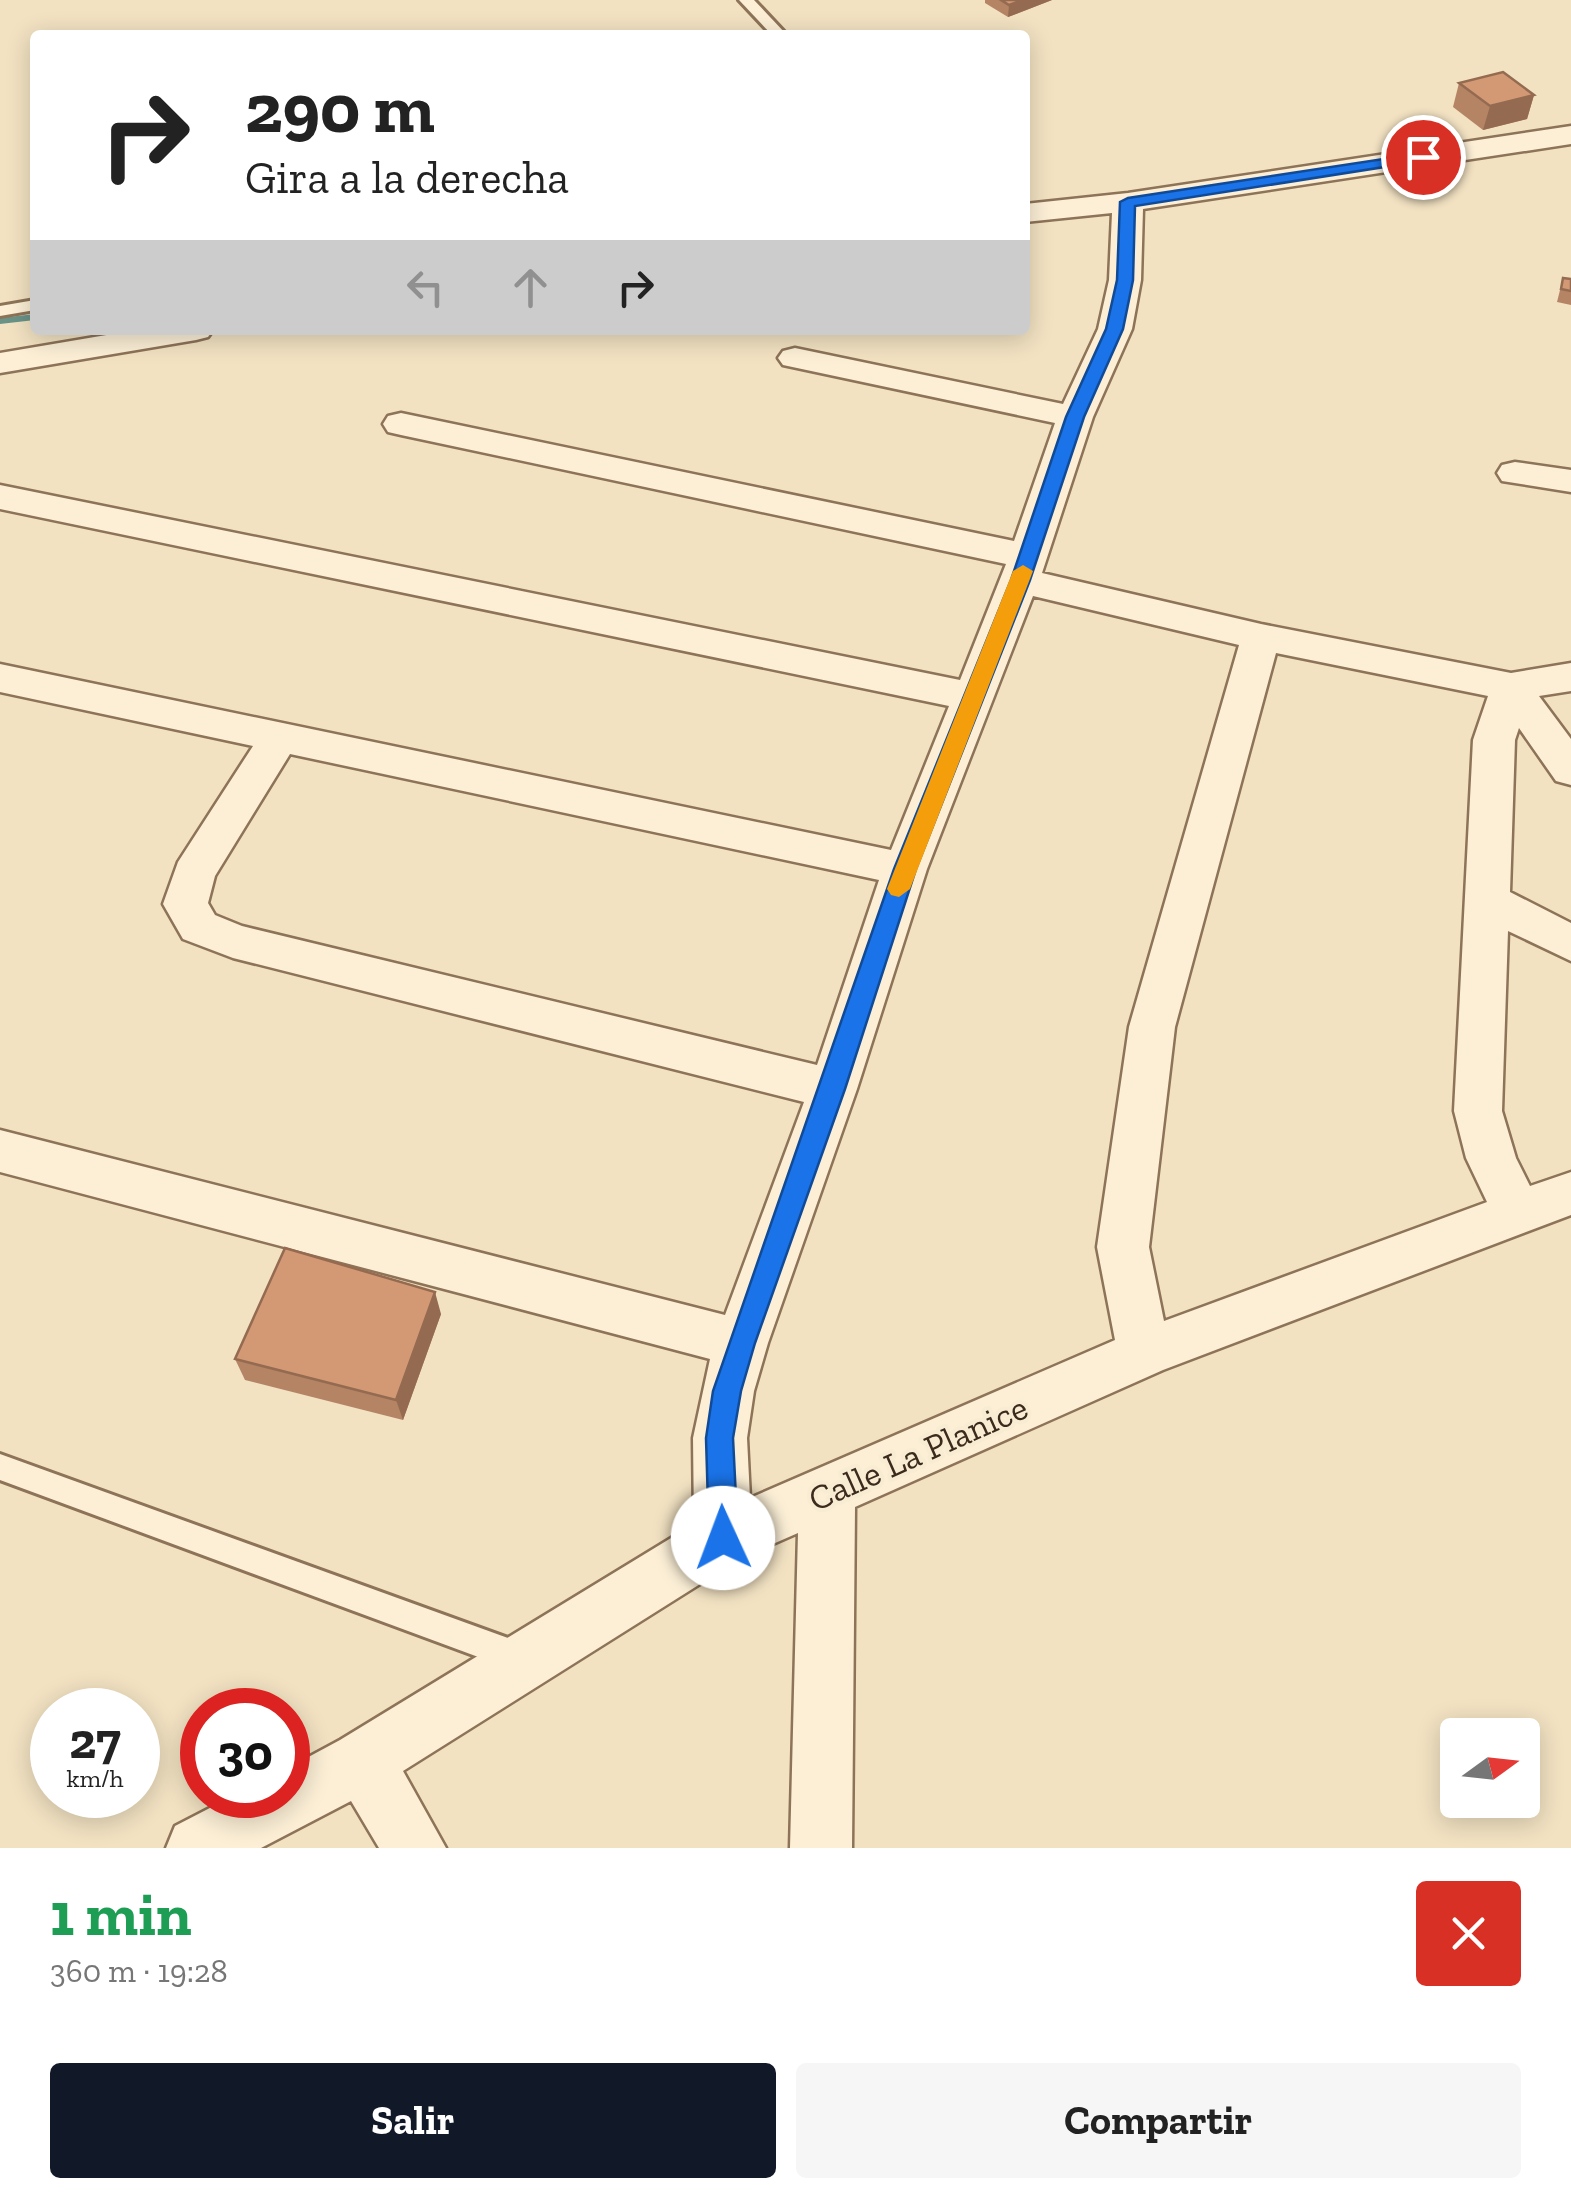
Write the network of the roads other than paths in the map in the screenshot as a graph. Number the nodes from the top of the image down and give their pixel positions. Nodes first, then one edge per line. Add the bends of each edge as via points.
1 (746, 0) edge
2 (775, 30) edge
3 (1571, 135) edge
4 (1128, 202) junction
5 (1030, 212) edge
6 (30, 306) edge
7 (0, 310) edge
8 (166, 335) edge
9 (795, 358) dead end
10 (0, 363) edge
11 (1075, 417) junction
12 (401, 424) dead end
13 (1515, 473) dead end
14 (1571, 481) edge
15 (0, 497) edge
16 (1024, 568) junction
17 (1261, 636) junction
18 (1571, 677) edge
19 (0, 678) edge
20 (1511, 686) junction
21 (974, 697) junction
22 (280, 736) junction
23 (1571, 770) edge
24 (905, 869) junction
25 (1486, 900) junction
26 (1571, 943) edge
27 (833, 1089) junction
28 (0, 1151) edge
29 (1571, 1193) edge
30 (1518, 1214) junction
31 (741, 1343) junction
32 (1144, 1353) junction
33 (0, 1467) edge
34 (827, 1496) junction
35 (723, 1538) junction
36 (527, 1660) junction
37 (362, 1762) junction
38 (197, 1848) edge
39 (416, 1848) edge
40 (822, 1848) edge

1 - 2 lane
3 - 4 street
4 - 5 street
4 - 11 street via 1115,329
6 - 7 lane
8 - 10 street
9 - 11 street
11 - 16 street
12 - 16 street
13 - 14 street
15 - 21 street
16 - 17 street
16 - 21 street
17 - 20 street
17 - 32 street via 1152,1027 1123,1247
18 - 20 street
19 - 22 street
20 - 23 street
20 - 25 street via 1494,740
21 - 24 street
22 - 24 street
22 - 27 street via 194,874 185,904 199,927 252,946
24 - 27 street
25 - 26 street
25 - 30 street via 1478,1112
27 - 31 street
28 - 31 street
29 - 30 street, Calle La Planice
30 - 32 street, Calle La Planice
31 - 35 street via 720,1438
32 - 34 street, Calle La Planice
33 - 36 lane
34 - 35 street, Calle La Planice
34 - 40 street
35 - 36 street, Calle La Planice
36 - 37 street, Calle La Planice
37 - 38 street, Calle La Planice
37 - 39 street

